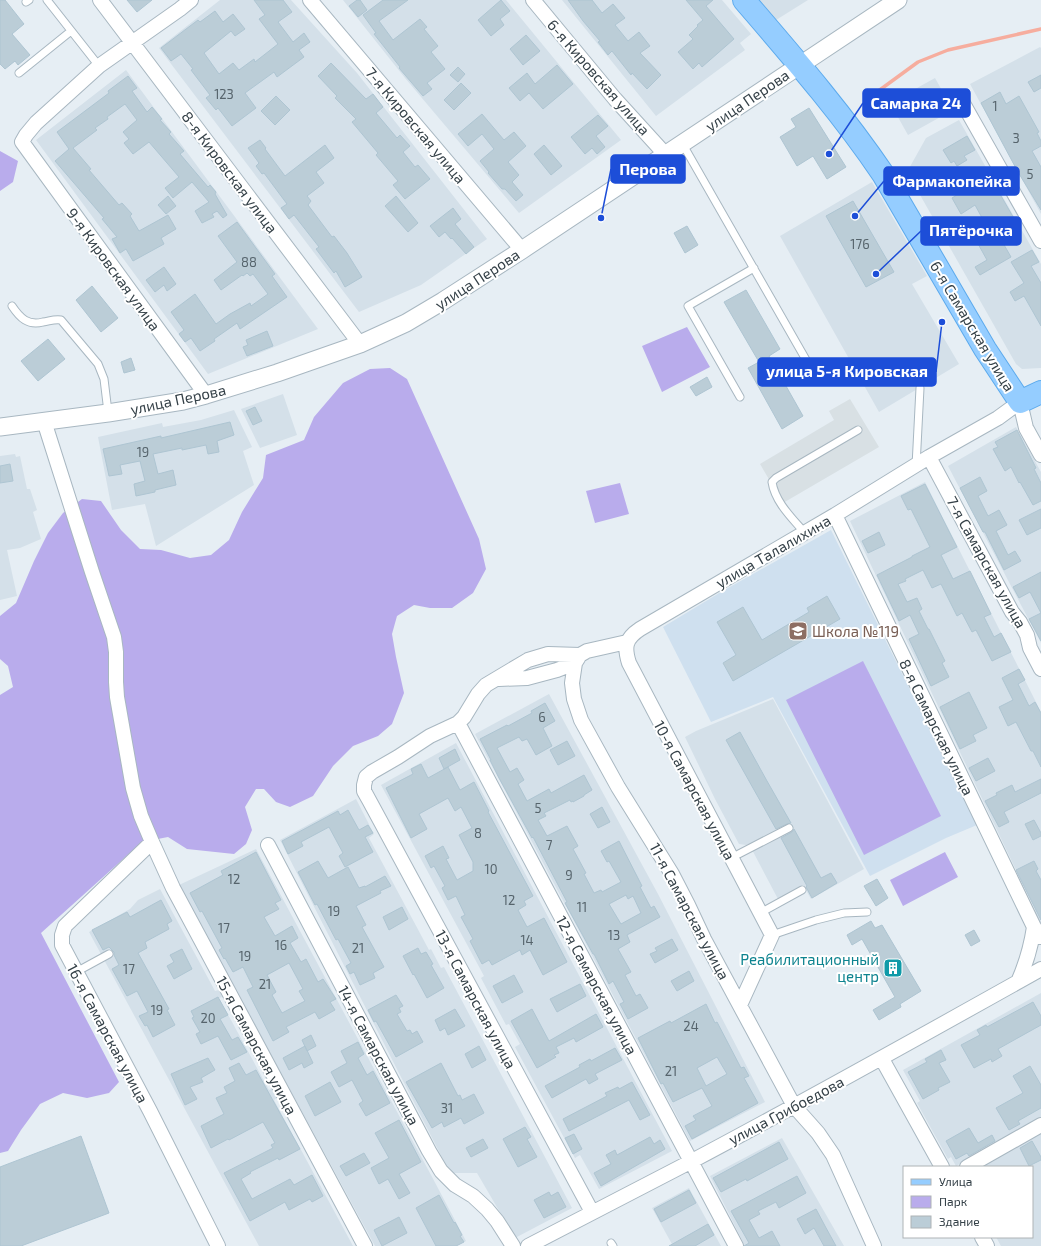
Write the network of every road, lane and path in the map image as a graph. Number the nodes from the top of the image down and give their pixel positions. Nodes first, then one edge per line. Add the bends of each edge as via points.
1 (46, 0) edge
2 (100, 0) edge
3 (191, 0) edge
4 (310, 0) edge
5 (533, 0) edge
6 (744, 0) edge
7 (898, 0) edge
8 (71, 31) junction
9 (132, 42) junction
10 (799, 65) junction
11 (99, 66) junction
12 (19, 73) dead end
13 (960, 98) dead end
14 (682, 143) junction
15 (665, 154) junction
16 (1041, 241) edge
17 (522, 250) junction
18 (754, 268) junction
19 (12, 306) dead end
20 (360, 344) junction
21 (809, 366) dead end
22 (920, 388) dead end
23 (1041, 392) edge
24 (206, 395) junction
25 (740, 397) dead end
26 (1020, 402) junction
27 (108, 413) junction
28 (44, 421) junction
29 (0, 427) edge
30 (858, 430) dead end
31 (1041, 454) edge
32 (929, 457) junction
33 (916, 466) junction
34 (834, 515) junction
35 (804, 532) junction
36 (627, 642) junction
37 (577, 659) junction
38 (1041, 669) edge
39 (458, 723) junction
40 (789, 828) dead end
41 (152, 842) junction
42 (268, 846) dead end
43 (731, 858) junction
44 (802, 890) dead end
45 (867, 912) dead end
46 (760, 913) junction
47 (1038, 932) edge
48 (772, 935) junction
49 (109, 954) dead end
50 (1041, 969) edge
51 (76, 972) junction
52 (1018, 982) junction
53 (740, 1005) junction
54 (882, 1059) junction
55 (794, 1106) junction
56 (1041, 1125) edge
57 (691, 1162) junction
58 (941, 1166) edge
59 (969, 1166) edge
60 (592, 1212) junction
61 (218, 1246) edge
62 (365, 1246) edge
63 (513, 1246) edge
64 (528, 1246) edge
65 (736, 1246) edge
66 (874, 1246) edge

1 - 8 lane
2 - 9 street, 8-я Кировская улица
3 - 9 street
4 - 17 street, 7-я Кировская улица
5 - 15 street, 6-я Кировская улица via 615,99
6 - 10 main road, 6-я Самарская улица
7 - 10 street, улица Перова
8 - 11 lane
8 - 12 lane
9 - 11 street
9 - 20 street, 8-я Кировская улица
10 - 14 street, улица Перова
10 - 26 main road, 6-я Самарская улица via 883,174 985,349
11 - 24 street, 9-я Кировская улица via 36,123 22,142
13 - 16 street
14 - 15 street, улица Перова
14 - 18 lane
15 - 17 street, улица Перова
17 - 20 street, улица Перова via 406,323
18 - 21 lane
18 - 25 lane via 688,306
19 - 27 lane via 25,321 34,324 54,319 61,320 98,364 104,379
20 - 24 street, улица Перова
22 - 33 lane
23 - 26 main road, улица Талалихина
24 - 27 street, улица Перова
26 - 31 street, 6-я Самарская улица via 1026,428
26 - 32 street, улица Талалихина via 998,418
27 - 28 street, улица Перова
28 - 29 street, улица Перова
28 - 41 street, 15-я Самарская улица via 114,637 117,697 133,788
30 - 35 lane via 772,482 773,491 787,513
32 - 33 street, улица Талалихина
32 - 38 street, 7-я Самарская улица via 1012,612 1027,635 1030,648
33 - 34 street, улица Талалихина
34 - 35 street, улица Талалихина
34 - 47 street, 8-я Самарская улица
35 - 36 street, улица Талалихина via 640,629 632,634
36 - 37 street via 587,651
36 - 43 street, 10-я Самарская улица via 625,651 628,663
37 - 39 street via 548,654 528,660 486,685
37 - 53 street, 11-я Самарская улица via 572,682 574,699 582,720 618,787 672,874
39 - 57 street, 12-я Самарская улица
39 - 60 street, 13-я Самарская улица via 430,736 372,772 366,777 364,791
40 - 43 lane
41 - 51 street, 16-я Самарская улица via 65,926 62,944
41 - 62 street, 15-я Самарская улица via 173,888
42 - 63 street, 14-я Самарская улица via 428,1150 441,1171 487,1209
43 - 46 street, 10-я Самарская улица
44 - 46 lane
45 - 48 lane via 844,913
46 - 48 street, 10-я Самарская улица
47 - 52 street
48 - 53 street
49 - 51 lane
50 - 52 street, улица Грибоедова
51 - 61 street, 16-я Самарская улица
52 - 54 street, улица Грибоедова
53 - 55 street, 11-я Самарская улица
54 - 55 street, улица Грибоедова
54 - 58 street
55 - 57 street, улица Грибоедова
55 - 66 street, 11-я Самарская улица via 818,1133 833,1156
56 - 59 street
57 - 60 street, улица Грибоедова
57 - 65 street, 12-я Самарская улица
60 - 64 street, улица Грибоедова

